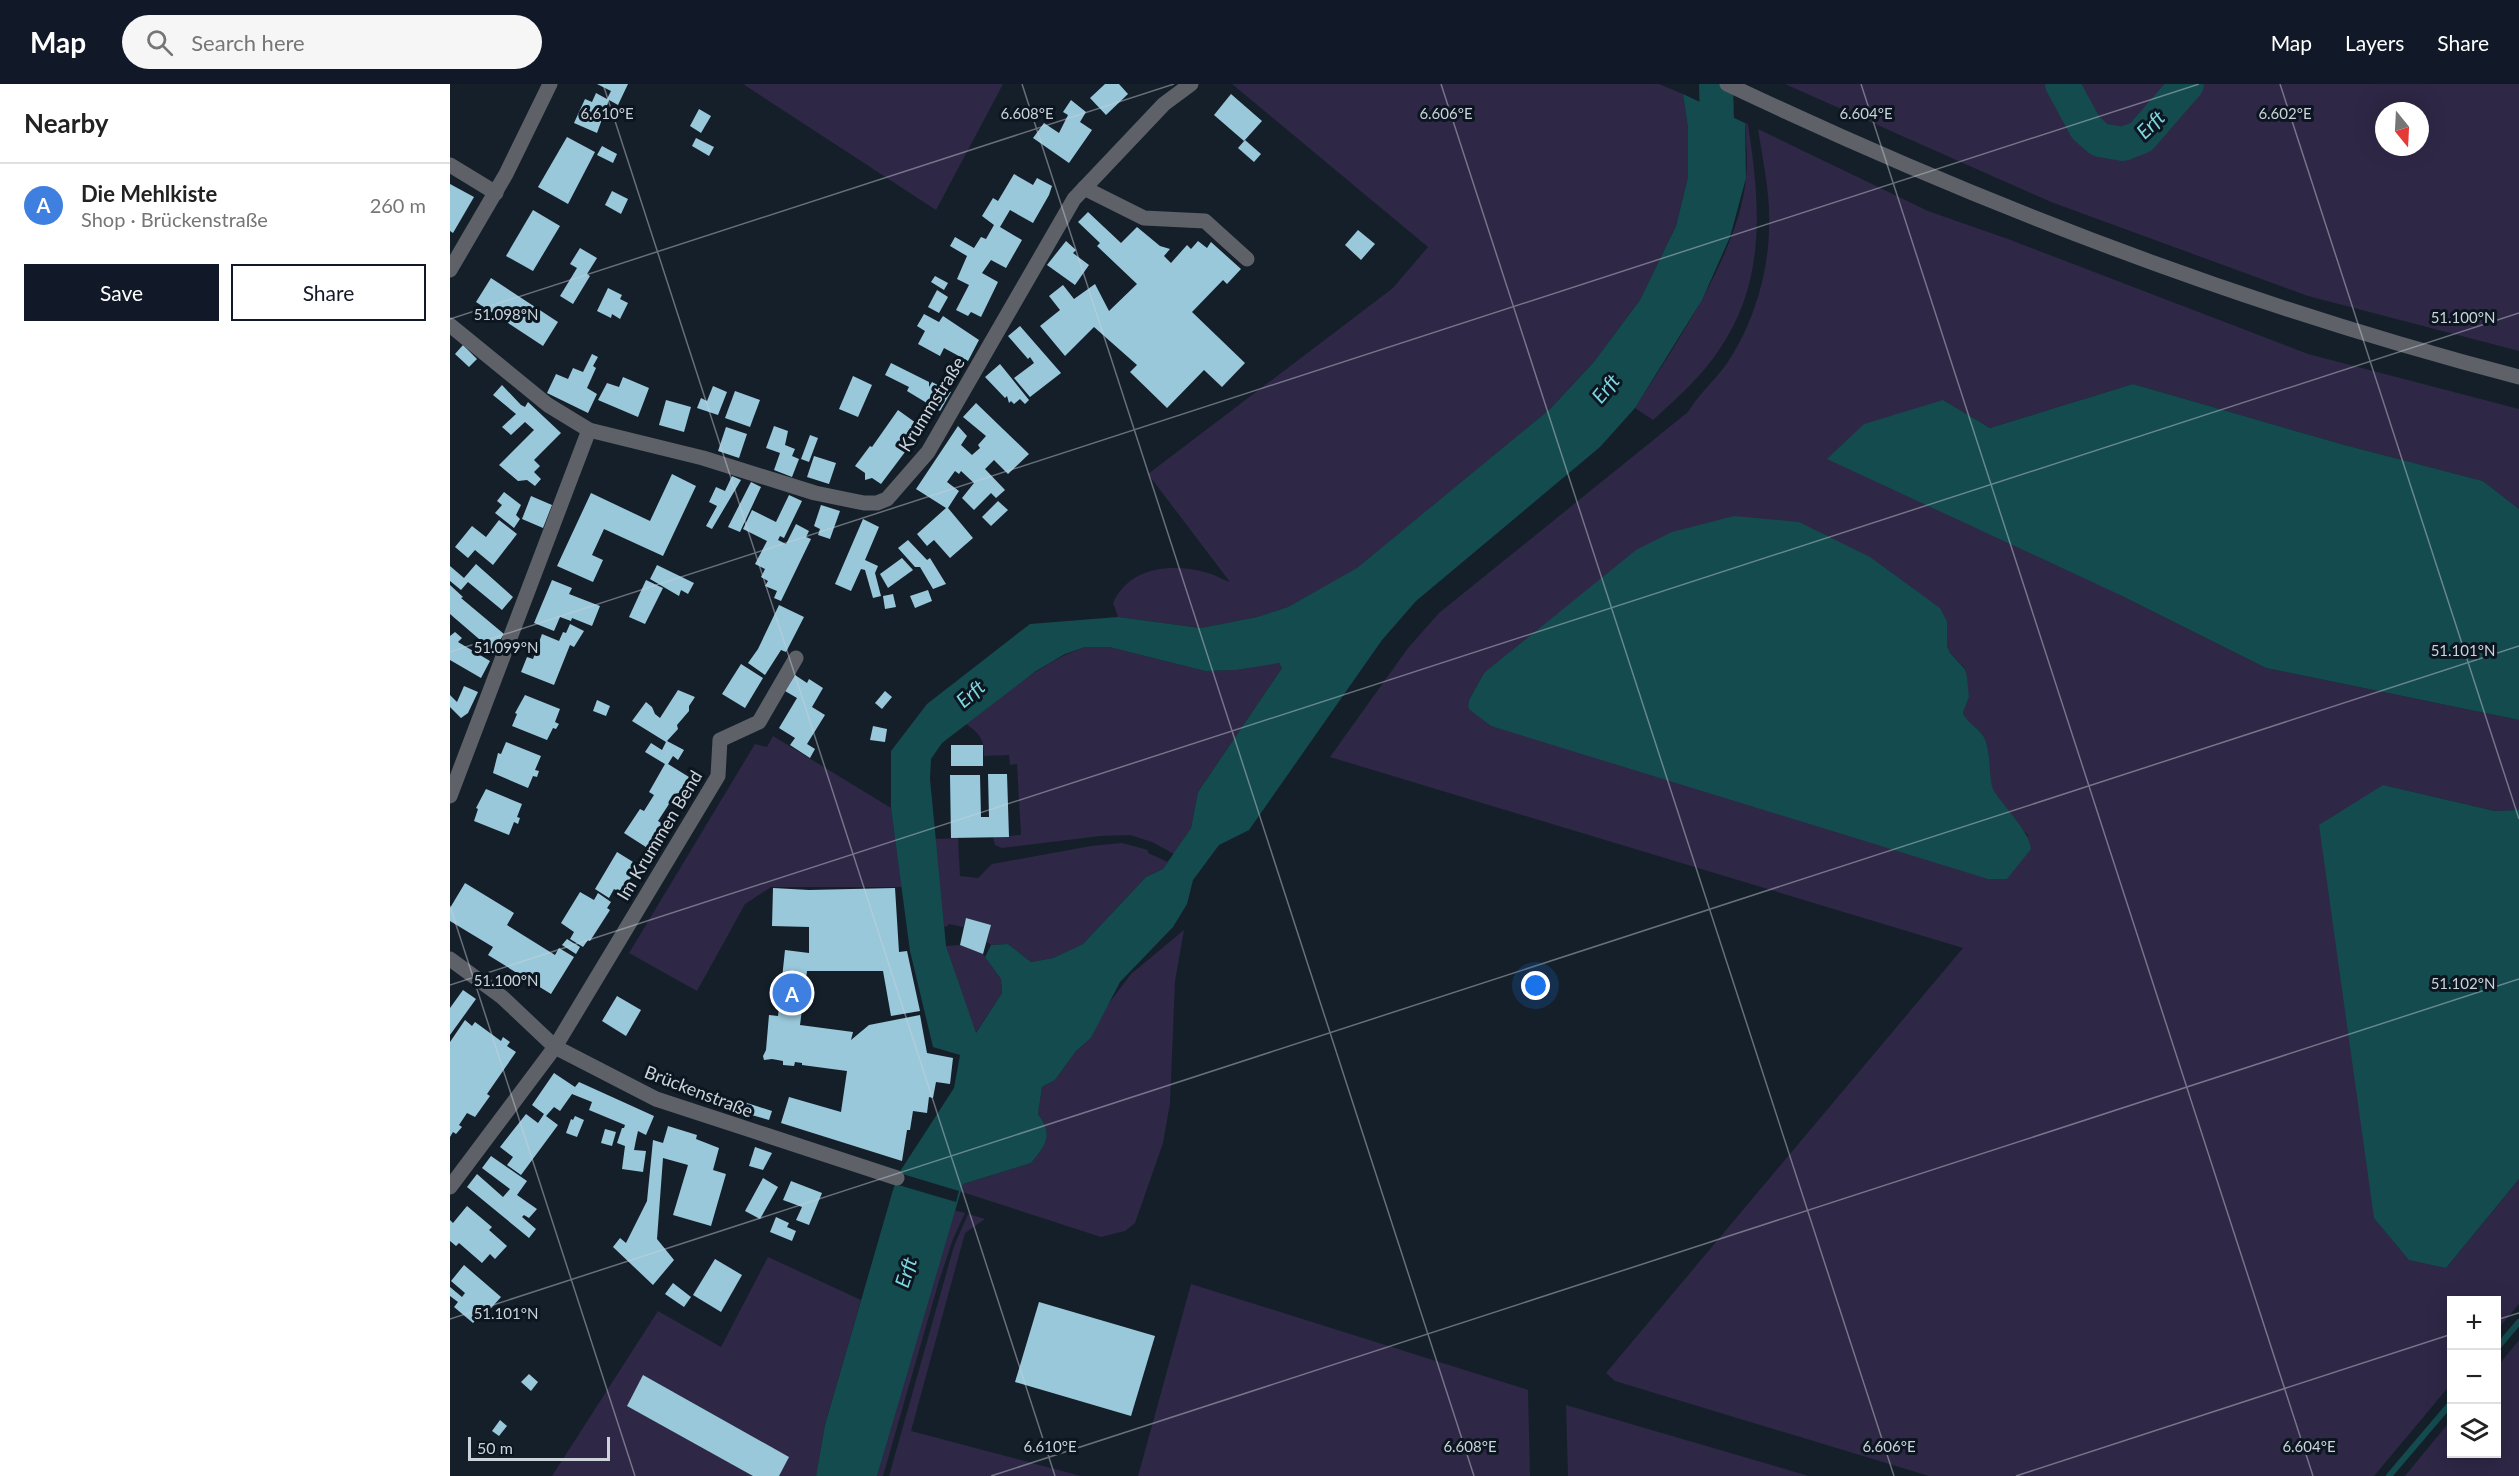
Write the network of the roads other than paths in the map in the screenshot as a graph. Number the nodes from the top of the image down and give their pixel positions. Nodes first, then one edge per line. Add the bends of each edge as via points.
1 (550, 84) edge
2 (1191, 84) edge
3 (1727, 84) edge
4 (450, 165) edge
5 (1084, 188) junction
6 (496, 193) junction
7 (1247, 259) dead end
8 (450, 270) edge
9 (450, 325) edge
10 (2519, 377) edge
11 (589, 430) junction
12 (796, 658) dead end
13 (450, 796) edge
14 (450, 958) edge
15 (555, 1047) junction
16 (897, 1178) dead end
17 (450, 1186) edge

1 - 6 street
2 - 5 street, Krummstraße via 1164,104
3 - 10 street via 1927,174 2108,248 2292,312
4 - 6 street
5 - 7 street via 1144,218 1205,221
5 - 11 street, Krummstraße via 1074,199 928,452 888,499 864,503 815,493 703,458
6 - 8 street
9 - 11 street, Krummstraße via 548,405
11 - 13 street
12 - 15 street, Im Krummen Bend via 759,722 720,740 718,776
14 - 15 street, Brückenstraße via 502,997
15 - 16 street, Brückenstraße via 656,1098
15 - 17 street, Im Krummen Bend

